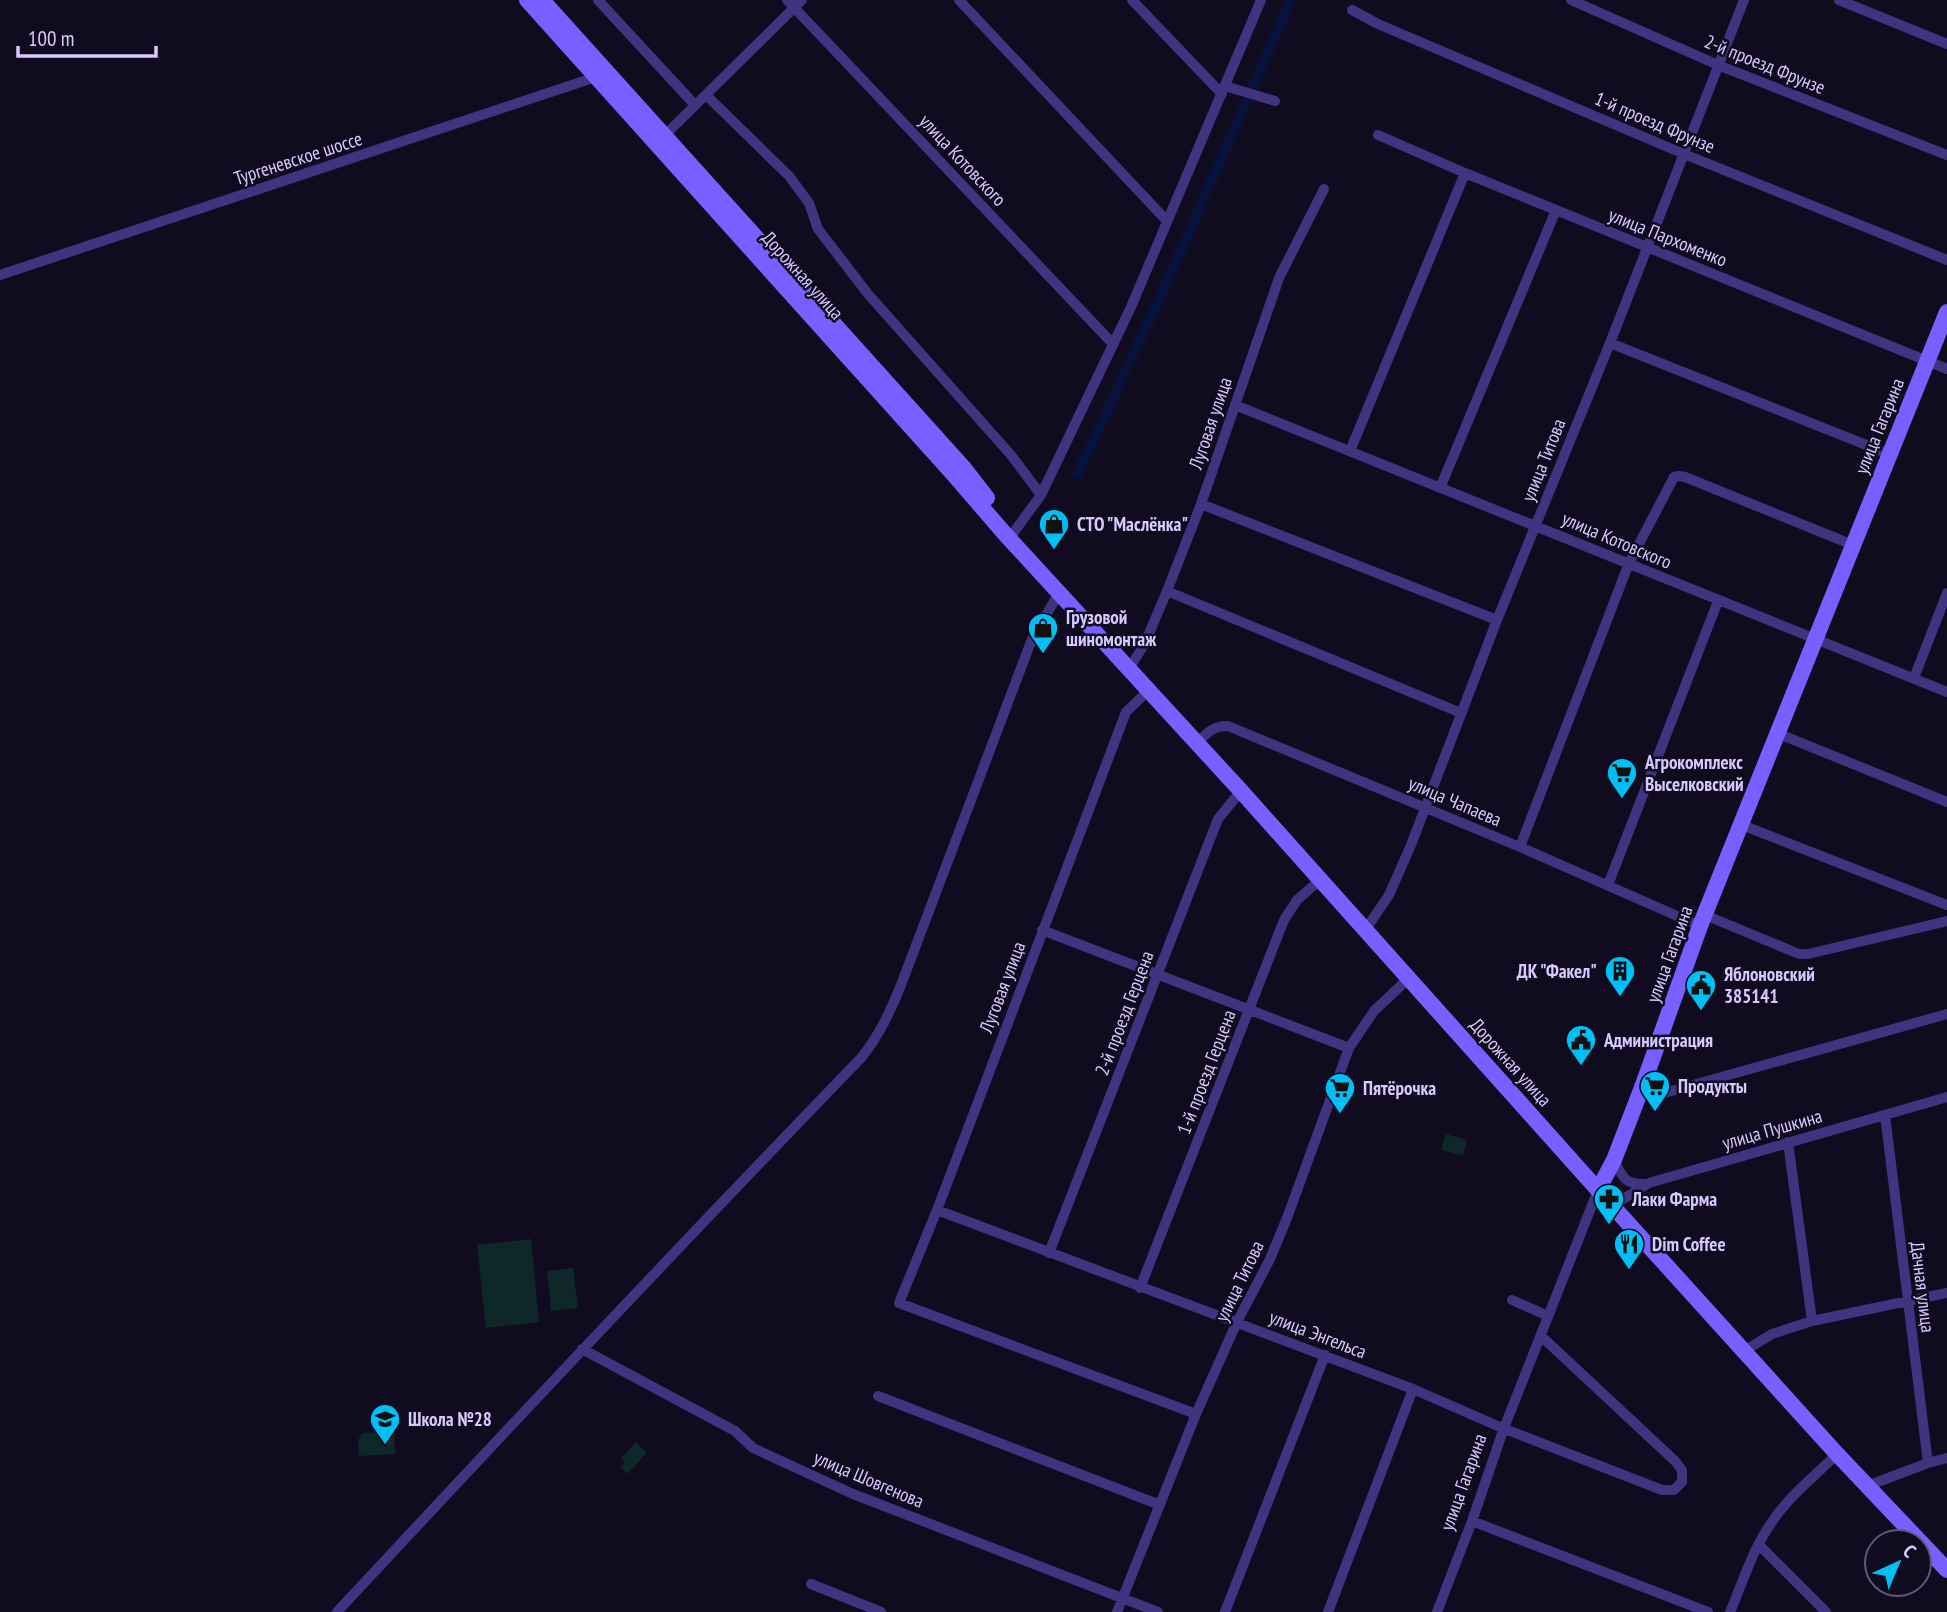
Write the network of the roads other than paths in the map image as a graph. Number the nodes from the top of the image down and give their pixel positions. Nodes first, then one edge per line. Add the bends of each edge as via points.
1 (527, 0) edge
2 (542, 0) edge
3 (598, 0) edge
4 (958, 0) edge
5 (1132, 0) edge
6 (1261, 0) edge
7 (1571, 0) edge
8 (1744, 0) edge
9 (1839, 0) edge
10 (794, 3) edge
11 (1352, 9) dead end
12 (1947, 44) edge
13 (1718, 65) junction
14 (601, 74) junction
15 (1224, 90) junction
16 (706, 95) junction
17 (1275, 101) dead end
18 (695, 105) junction
19 (665, 135) junction
20 (1378, 135) dead end
21 (1684, 153) junction
22 (1947, 155) edge
23 (1465, 173) junction
24 (1324, 189) dead end
25 (1556, 210) junction
26 (1167, 221) junction
27 (1646, 247) junction
28 (1947, 260) edge
29 (0, 275) edge
30 (1947, 312) edge
31 (1610, 343) junction
32 (1113, 344) junction
33 (1928, 361) junction
34 (1947, 369) edge
35 (1235, 405) junction
36 (1349, 451) junction
37 (1889, 454) junction
38 (1440, 488) junction
39 (1041, 495) junction
40 (1200, 503) junction
41 (1536, 525) junction
42 (1014, 532) junction
43 (1853, 545) junction
44 (1629, 563) junction
45 (1047, 579) junction
46 (1167, 591) junction
47 (1059, 593) junction
48 (1947, 593) edge
49 (1718, 601) junction
50 (1497, 620) junction
51 (1817, 640) junction
52 (1129, 670) junction
53 (1914, 678) junction
54 (1148, 691) junction
55 (1947, 692) edge
56 (1461, 713) junction
57 (1779, 734) junction
58 (1198, 742) junction
59 (1241, 791) junction
60 (1947, 802) edge
61 (1426, 807) junction
62 (1742, 825) junction
63 (1520, 847) junction
64 (1320, 880) junction
65 (1608, 885) junction
66 (1947, 905) edge
67 (1703, 921) junction
68 (1947, 921) edge
69 (1366, 929) junction
70 (1042, 930) junction
71 (1157, 975) junction
72 (1409, 978) junction
73 (1248, 1011) junction
74 (1947, 1014) edge
75 (1349, 1048) junction
76 (1640, 1092) junction
77 (1947, 1097) edge
78 (1885, 1115) junction
79 (1788, 1142) junction
80 (1614, 1160) junction
81 (1649, 1183) junction
82 (1598, 1190) junction
83 (1612, 1206) junction
84 (937, 1210) junction
85 (1049, 1254) junction
86 (1140, 1288) junction
87 (1947, 1293) edge
88 (1511, 1300) dead end
89 (1906, 1302) junction
90 (1548, 1316) junction
91 (1812, 1321) junction
92 (1237, 1322) junction
93 (1541, 1336) junction
94 (582, 1349) junction
95 (1744, 1350) junction
96 (1325, 1355) junction
97 (1413, 1389) junction
98 (878, 1396) dead end
99 (1196, 1414) junction
100 (1504, 1428) junction
101 (1838, 1454) junction
102 (1947, 1458) edge
103 (1928, 1463) junction
104 (1867, 1486) junction
105 (1160, 1505) junction
106 (1472, 1521) junction
107 (1759, 1545) junction
108 (1947, 1570) edge
109 (811, 1584) dead end
110 (1122, 1599) junction
111 (337, 1612) edge
112 (881, 1612) edge
113 (1117, 1612) edge
114 (1158, 1612) edge
115 (1225, 1612) edge
116 (1328, 1612) edge
117 (1437, 1612) edge
118 (1709, 1612) edge
119 (1730, 1612) edge
120 (1826, 1612) edge

1 - 14 main road, Дорожная улица
2 - 14 main road, Дорожная улица
3 - 18 street
4 - 26 street
5 - 15 street
6 - 15 street
7 - 13 street, 2-й проезд Фрунзе
8 - 13 street, улица Титова
9 - 12 street
10 - 16 street
10 - 32 street, улица Котовского
11 - 21 street, 1-й проезд Фрунзе via 1377,24
13 - 21 street, улица Титова
13 - 22 street, 2-й проезд Фрунзе
14 - 19 main road, Дорожная улица
14 - 29 street, Тургеневское шоссе
14 - 45 main road, Дорожная улица
15 - 17 street
15 - 26 street
16 - 18 street
16 - 39 street via 789,176 809,203 818,229 868,294
18 - 19 street
19 - 42 main road, Дорожная улица via 963,467
20 - 23 street, улица Пархоменко
21 - 27 street, улица Титова
21 - 28 street, 1-й проезд Фрунзе
23 - 25 street, улица Пархоменко
23 - 36 street
24 - 35 street, Луговая улица via 1279,278
25 - 27 street, улица Пархоменко
25 - 38 street
26 - 32 street
27 - 31 street, улица Титова
27 - 33 street, улица Пархоменко
30 - 33 main road, улица Гагарина
31 - 37 street
31 - 41 street, улица Титова
32 - 39 street
33 - 34 street, улица Пархоменко
33 - 37 main road, улица Гагарина
35 - 36 street, улица Котовского
35 - 40 street, Луговая улица
36 - 38 street, улица Котовского
37 - 43 main road, улица Гагарина
38 - 41 street, улица Котовского
39 - 42 street
40 - 46 street, Луговая улица
40 - 50 street
41 - 44 street, улица Котовского
41 - 50 street, улица Титова
42 - 45 main road, Дорожная улица
43 - 44 street via 1679,476 1670,482
43 - 51 main road, улица Гагарина
44 - 49 street, улица Котовского
44 - 63 street
45 - 47 main road, Дорожная улица
46 - 52 street, Луговая улица
46 - 56 street
47 - 52 main road, Дорожная улица
47 - 94 street via 1032,639 883,1027 861,1058
48 - 53 street
49 - 51 street, улица Котовского
49 - 65 street
50 - 56 street, улица Титова
51 - 53 street, улица Котовского
51 - 57 main road, улица Гагарина
52 - 54 main road, Дорожная улица
53 - 55 street, улица Котовского
54 - 58 main road, Дорожная улица
54 - 70 street, Луговая улица via 1126,712
56 - 61 street, улица Титова
57 - 60 street
57 - 62 main road, улица Гагарина
58 - 59 main road, Дорожная улица
58 - 61 street, улица Чапаева via 1219,725 1228,726
59 - 64 main road, Дорожная улица
59 - 71 street, 2-й проезд Герцена via 1218,819
61 - 63 street, улица Чапаева
61 - 69 street, улица Титова via 1389,895
62 - 66 street
62 - 67 main road, улица Гагарина
63 - 65 street, улица Чапаева
64 - 69 main road, Дорожная улица
64 - 73 street, 1-й проезд Герцена via 1297,900 1284,920
65 - 67 street, улица Чапаева
67 - 68 street, улица Чапаева via 1799,954
67 - 76 main road, улица Гагарина
69 - 72 main road, Дорожная улица
70 - 71 street
70 - 84 street, Луговая улица
71 - 73 street
71 - 85 street, 2-й проезд Герцена
72 - 75 street, улица Титова via 1374,1011
72 - 82 main road, Дорожная улица
73 - 75 street
73 - 86 street, 1-й проезд Герцена
74 - 76 street via 1657,1095
75 - 92 street, улица Титова via 1287,1218
76 - 80 main road, улица Гагарина
77 - 78 street, улица Пушкина
78 - 79 street, улица Пушкина
78 - 89 street, Дачная улица
79 - 81 street, улица Пушкина
79 - 91 street
80 - 81 street via 1621,1176 1634,1184
80 - 82 main road, улица Гагарина
81 - 83 street, улица Пушкина
82 - 83 main road, Дорожная улица
82 - 90 street, улица Гагарина
83 - 95 main road, Дорожная улица
84 - 85 street, улица Энгельса
84 - 99 street, Луговая улица via 899,1303
85 - 86 street, улица Энгельса
86 - 92 street, улица Энгельса
87 - 89 street
88 - 90 street
89 - 91 street
89 - 103 street, Дачная улица
90 - 93 street, улица Гагарина
91 - 95 street via 1772,1334
92 - 96 street, улица Энгельса
92 - 99 street, улица Титова
93 - 100 street, улица Гагарина
93 - 100 street, улица Энгельса via 1675,1461 1682,1470 1682,1482 1674,1490 1662,1490
94 - 110 street, улица Шовгенова via 735,1431 761,1452 853,1494
94 - 111 street
95 - 101 main road, Дорожная улица
96 - 97 street, улица Энгельса
96 - 115 street
97 - 100 street, улица Энгельса
97 - 116 street
98 - 105 street
99 - 105 street, улица Титова
100 - 106 street, улица Гагарина
101 - 104 main road, Дорожная улица
101 - 107 street via 1784,1505
102 - 103 street
103 - 104 street
104 - 108 main road, Дорожная улица
105 - 110 street, улица Титова
106 - 117 street, улица Гагарина
106 - 118 street
107 - 119 street
107 - 120 street
109 - 112 street
110 - 113 street, улица Титова
110 - 114 street, улица Шовгенова

